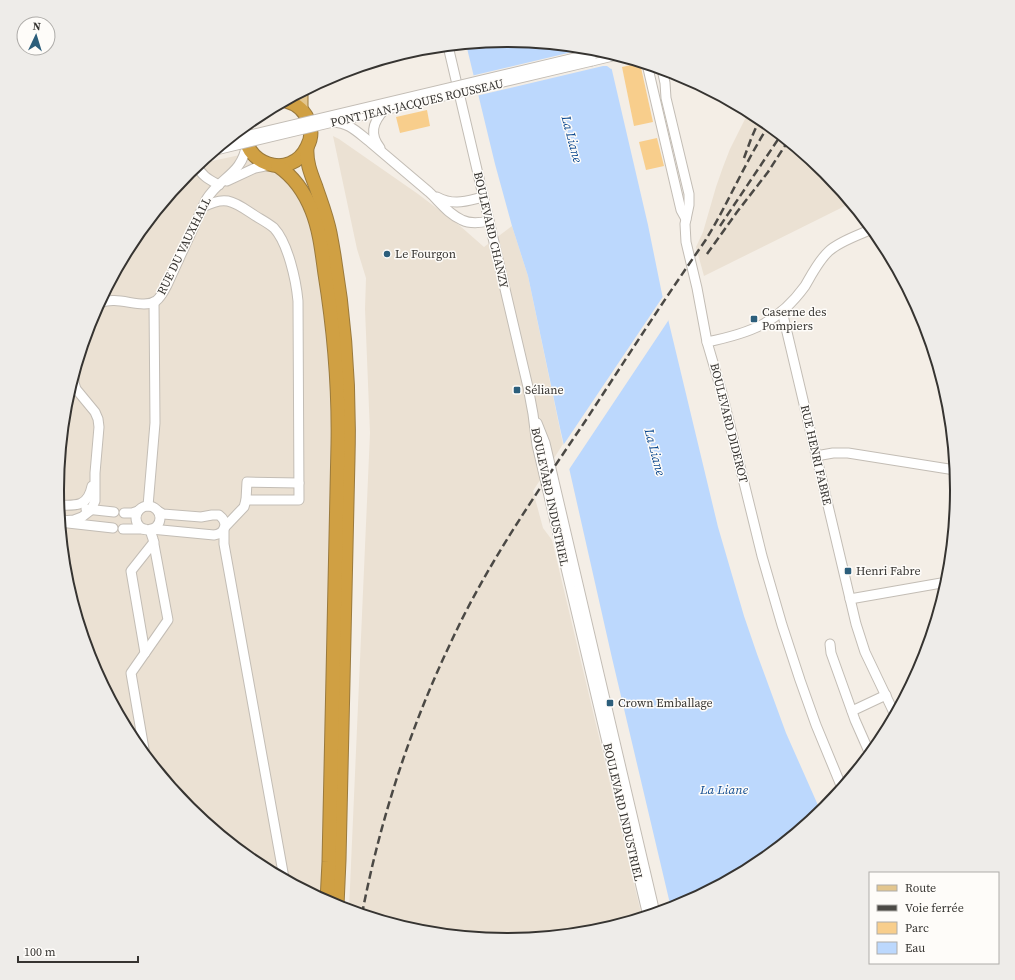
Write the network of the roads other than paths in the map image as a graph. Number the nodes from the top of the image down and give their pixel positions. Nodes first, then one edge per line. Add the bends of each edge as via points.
1 (449, 51) edge
2 (588, 55) edge
3 (604, 58) edge
4 (649, 71) edge
5 (664, 76) edge
6 (665, 77) edge
7 (665, 83) junction
8 (302, 98) edge
9 (292, 103) edge
10 (302, 110) junction
11 (384, 110) junction
12 (333, 122) junction
13 (245, 134) edge
14 (240, 137) edge
15 (246, 143) junction
16 (227, 147) edge
17 (307, 148) junction
18 (384, 153) junction
19 (274, 165) junction
20 (200, 171) edge
21 (220, 184) junction
22 (431, 194) junction
23 (483, 197) junction
24 (203, 207) junction
25 (686, 219) junction
26 (489, 221) junction
27 (867, 231) edge
28 (107, 301) edge
29 (154, 302) junction
30 (782, 311) junction
31 (707, 342) junction
32 (76, 390) edge
33 (534, 414) junction
34 (816, 456) junction
35 (950, 469) edge
36 (95, 472) junction
37 (299, 483) junction
38 (246, 500) junction
39 (65, 505) edge
40 (65, 505) edge
41 (148, 506) junction
42 (91, 510) junction
43 (138, 511) junction
44 (158, 511) junction
45 (114, 512) dead end
46 (124, 513) dead end
47 (65, 523) edge
48 (66, 524) edge
49 (113, 528) dead end
50 (123, 529) dead end
51 (149, 529) junction
52 (224, 529) junction
53 (154, 542) junction
54 (940, 583) edge
55 (850, 599) junction
56 (830, 644) dead end
57 (145, 653) junction
58 (886, 695) junction
59 (892, 709) edge
60 (852, 711) junction
61 (143, 741) edge
62 (867, 748) edge
63 (840, 783) edge
64 (283, 872) edge
65 (327, 894) edge
66 (337, 899) edge
67 (654, 908) edge
68 (647, 910) edge

1 - 23 street, BOULEVARD CHANZY
2 - 14 street, PONT JEAN-JACQUES ROUSSEAU, bridge
3 - 11 street, PONT JEAN-JACQUES ROUSSEAU, bridge
4 - 25 street, BOULEVARD DIDEROT via 681,210
5 - 7 street, BOULEVARD DIDEROT
6 - 7 street, BOULEVARD DIDEROT
7 - 25 street, BOULEVARD DIDEROT via 666,98 689,194
8 - 10 main road
9 - 10 highway
10 - 17 highway via 311,128
11 - 12 street, PONT JEAN-JACQUES ROUSSEAU
11 - 18 street via 377,119 373,131 376,142
12 - 16 street, PONT JEAN-JACQUES ROUSSEAU, bridge
12 - 18 street via 352,127
13 - 15 highway
15 - 19 highway via 250,151 262,162
15 - 21 street, RUE DU VAUXHALL via 244,156 239,165
17 - 19 highway via 293,162
17 - 66 highway via 308,162 332,242 343,324 348,389
18 - 22 street
19 - 21 street, RUE DU VAUXHALL via 255,168
19 - 65 highway via 288,173 298,185 316,223 330,303 336,366 338,444
20 - 21 street, RUE DU VAUXHALL via 205,177
21 - 24 street, RUE DU VAUXHALL via 210,193
22 - 23 street via 454,203
22 - 26 street via 460,219 472,222
23 - 26 street, BOULEVARD CHANZY
24 - 29 street, RUE DU VAUXHALL via 164,290
24 - 37 street via 224,200 242,207 274,229 290,260 298,301
25 - 31 street, BOULEVARD DIDEROT via 686,242
26 - 33 street, BOULEVARD CHANZY
27 - 30 street via 828,252 796,297
28 - 29 street, RUE DU VAUXHALL via 143,304
29 - 41 street via 155,423
30 - 31 street via 756,328
30 - 34 street, RUE HENRI FABRE
31 - 63 street, BOULEVARD DIDEROT via 782,625 805,695
32 - 36 street via 98,419
33 - 67 street, BOULEVARD INDUSTRIEL via 545,443
33 - 68 street, BOULEVARD INDUSTRIEL via 537,445
34 - 35 street via 842,453
34 - 55 street, RUE HENRI FABRE
36 - 39 street via 87,499 80,504
36 - 42 street via 95,501
37 - 38 street via 299,500
37 - 38 street via 247,482
38 - 52 street via 244,507
40 - 42 street
41 - 43 street
41 - 44 street
42 - 45 street
42 - 47 street via 80,518
43 - 46 street
43 - 51 street via 137,522 141,527
44 - 51 street via 160,521 156,527
44 - 52 street via 165,514 201,517 219,515 223,520
48 - 49 street
50 - 51 street
51 - 52 street via 214,535
51 - 53 street
52 - 64 street via 224,544
53 - 57 street via 168,620
53 - 57 street via 131,571
54 - 55 street
55 - 58 street, RUE HENRI FABRE via 861,641
56 - 60 street
57 - 61 street via 131,673
58 - 59 street, RUE HENRI FABRE
58 - 60 street
60 - 62 street

